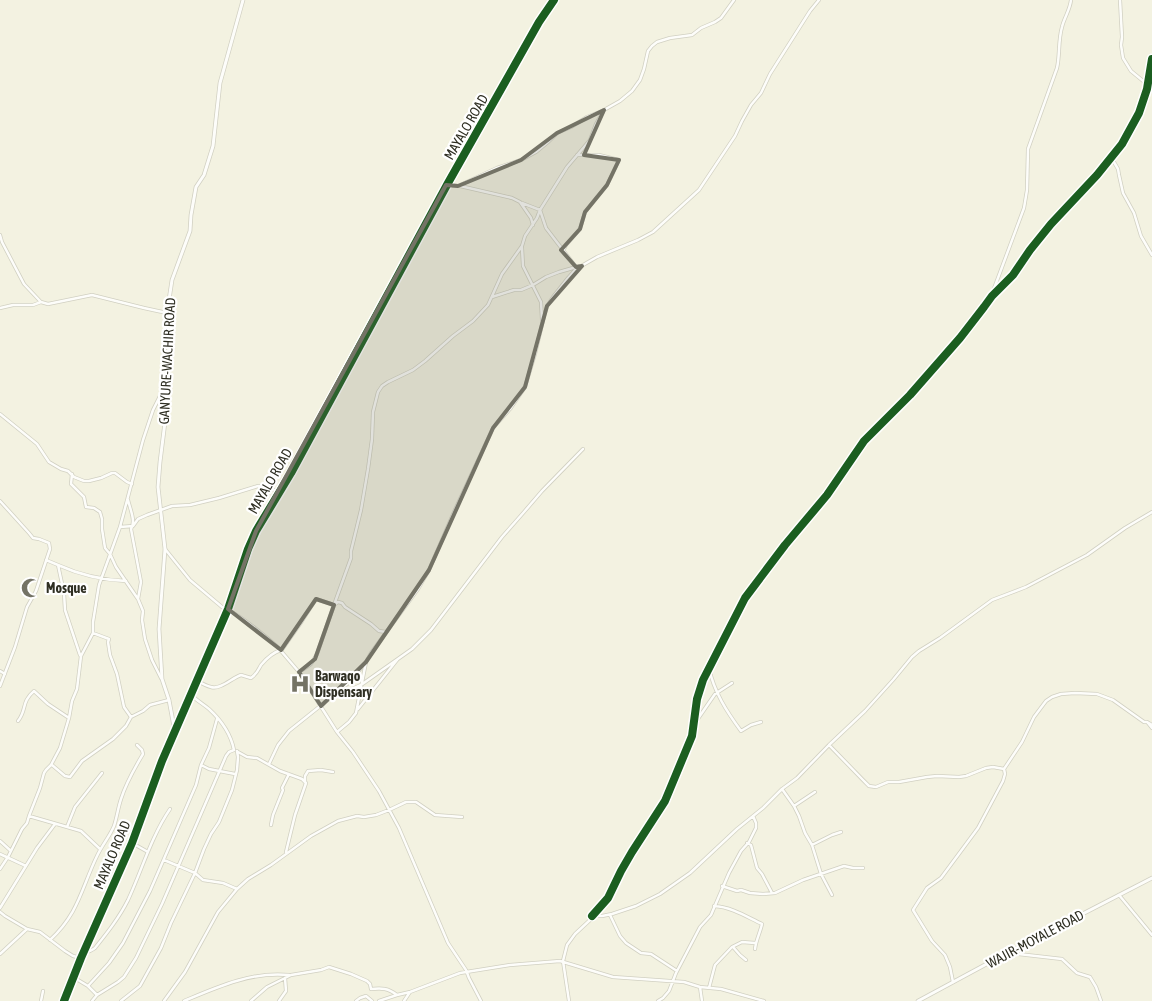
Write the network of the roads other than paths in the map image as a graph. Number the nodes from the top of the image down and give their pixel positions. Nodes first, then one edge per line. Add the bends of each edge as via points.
1 (243, 0) edge
2 (554, 0) edge
3 (734, 0) edge
4 (819, 0) edge
5 (1071, 0) edge
6 (1120, 0) edge
7 (1152, 59) edge
8 (1148, 85) junction
9 (604, 110) junction
10 (576, 155) junction
11 (1111, 158) junction
12 (446, 185) junction
13 (458, 186) junction
14 (520, 202) junction
15 (540, 210) junction
16 (533, 225) junction
17 (0, 235) edge
18 (522, 246) junction
19 (563, 251) junction
20 (1152, 256) edge
21 (582, 266) junction
22 (576, 267) junction
23 (533, 285) junction
24 (992, 296) junction
25 (492, 297) junction
26 (41, 302) junction
27 (0, 308) edge
28 (167, 313) junction
29 (542, 326) junction
30 (164, 388) junction
31 (0, 414) edge
32 (583, 449) dead end
33 (72, 474) junction
34 (132, 484) junction
35 (278, 492) junction
36 (127, 498) junction
37 (0, 501) edge
38 (160, 510) junction
39 (1152, 512) edge
40 (133, 526) junction
41 (120, 527) junction
42 (165, 549) junction
43 (110, 554) junction
44 (46, 560) junction
45 (58, 565) junction
46 (101, 579) junction
47 (126, 581) junction
48 (138, 601) junction
49 (334, 605) junction
50 (228, 609) junction
51 (386, 632) junction
52 (93, 633) junction
53 (281, 650) junction
54 (81, 656) junction
55 (399, 657) junction
56 (366, 662) junction
57 (709, 667) junction
58 (0, 671) edge
59 (299, 672) junction
60 (5, 674) junction
61 (162, 679) junction
62 (196, 680) junction
63 (732, 683) dead end
64 (361, 685) junction
65 (0, 686) edge
66 (340, 689) junction
67 (717, 692) junction
68 (190, 694) junction
69 (169, 700) junction
70 (321, 706) junction
71 (357, 710) junction
72 (131, 717) junction
73 (69, 718) junction
74 (217, 719) junction
75 (18, 721) dead end
76 (761, 722) dead end
77 (694, 724) junction
78 (1152, 726) edge
79 (176, 729) junction
80 (337, 732) junction
81 (137, 744) dead end
82 (829, 744) junction
83 (236, 751) junction
84 (269, 764) junction
85 (51, 765) junction
86 (201, 765) junction
87 (1004, 769) junction
88 (102, 772) dead end
89 (219, 772) junction
90 (333, 772) dead end
91 (235, 774) junction
92 (289, 774) junction
93 (305, 781) junction
94 (782, 789) junction
95 (815, 792) dead end
96 (794, 806) junction
97 (170, 809) dead end
98 (389, 810) junction
99 (28, 816) junction
100 (753, 816) junction
101 (462, 817) dead end
102 (55, 824) junction
103 (271, 824) dead end
104 (67, 828) junction
105 (841, 832) dead end
106 (0, 841) edge
107 (132, 843) junction
108 (747, 843) junction
109 (812, 845) junction
110 (100, 849) junction
111 (11, 851) junction
112 (148, 852) junction
113 (286, 853) junction
114 (0, 854) edge
115 (8, 857) junction
116 (164, 860) junction
117 (26, 866) junction
118 (179, 866) junction
119 (863, 868) dead end
120 (0, 869) edge
121 (195, 873) junction
122 (821, 874) junction
123 (1152, 878) edge
124 (722, 886) junction
125 (237, 889) junction
126 (772, 893) junction
127 (832, 895) dead end
128 (1119, 895) junction
129 (714, 906) junction
130 (0, 910) edge
131 (610, 914) junction
132 (592, 916) junction
133 (27, 929) junction
134 (1152, 935) edge
135 (50, 940) junction
136 (756, 943) junction
137 (732, 947) junction
138 (755, 949) dead end
139 (85, 951) junction
140 (1007, 953) junction
141 (0, 954) edge
142 (81, 958) junction
143 (746, 960) dead end
144 (563, 961) junction
145 (677, 971) junction
146 (467, 973) junction
147 (291, 975) junction
148 (73, 977) junction
149 (285, 978) junction
150 (674, 981) junction
151 (953, 982) junction
152 (88, 986) junction
153 (700, 987) junction
154 (709, 988) junction
155 (371, 989) junction
156 (43, 991) dead end
157 (410, 992) junction
158 (397, 994) junction
159 (98, 995) junction
160 (366, 996) junction
161 (41, 1001) edge
162 (64, 1001) edge
163 (92, 1001) edge
164 (121, 1001) edge
165 (164, 1001) edge
166 (184, 1001) edge
167 (251, 1001) edge
168 (279, 1001) edge
169 (356, 1001) edge
170 (372, 1001) edge
171 (379, 1001) edge
172 (404, 1001) edge
173 (480, 1001) edge
174 (569, 1001) edge
175 (658, 1001) edge
176 (702, 1001) edge
177 (764, 1001) edge
178 (918, 1001) edge
179 (1101, 1001) edge

1 - 28 street, GANYURE-WACHIR ROAD via 220,83 213,146 204,175 196,187 190,232 172,280
2 - 12 street, MAYALO ROAD
3 - 9 street via 721,18 692,35 670,38 652,46 640,80 632,91
4 - 21 street via 699,190 653,232
5 - 24 street via 1062,26 1057,68 1028,150 1024,208
6 - 8 street via 1123,58 1131,71
7 - 8 street
8 - 11 street via 1137,118
9 - 10 street via 590,140
9 - 13 street via 557,133 536,152
10 - 15 street
10 - 19 street via 599,154 619,160 608,185 585,212 580,229
11 - 20 street via 1118,169 1123,193 1134,213 1140,236
11 - 24 street
12 - 13 street
12 - 35 street, MAYALO ROAD
13 - 14 street
14 - 15 street
14 - 16 street
15 - 16 street
15 - 19 street via 546,228
16 - 18 street
17 - 26 street via 24,284
18 - 23 street via 523,266
18 - 25 street via 502,274
19 - 22 street
21 - 22 street
21 - 29 street via 568,278 547,306
22 - 23 street
23 - 25 street
23 - 29 street via 542,302
24 - 57 street via 910,395 864,441 828,495 740,605
25 - 49 street via 469,325 426,361 382,386 378,392 361,510 351,558
26 - 27 street
26 - 28 street via 48,304 92,295
28 - 30 street, GANYURE-WACHIR ROAD via 169,344
29 - 51 street via 525,387 493,428 430,570
30 - 34 street via 143,440
30 - 38 street, GANYURE-WACHIR ROAD via 166,414 158,487
31 - 33 street via 38,444 49,462
32 - 55 street via 518,518 431,630
33 - 34 street via 89,481 115,473
33 - 43 street via 71,484 84,497 86,508 100,512 105,548
34 - 36 street
35 - 38 street via 267,486 258,486
35 - 50 street, MAYALO ROAD via 248,548
36 - 40 street
36 - 41 street
37 - 44 street via 33,538 49,543
38 - 40 street via 138,519
38 - 42 street, GANYURE-WACHIR ROAD
39 - 82 street via 1082,557 1026,587 992,600 912,656 865,711
40 - 41 street
40 - 48 street via 131,530 141,582
41 - 43 street
42 - 50 street via 190,580
42 - 61 street, GANYURE-WACHIR ROAD via 159,629
43 - 46 street
43 - 47 street
44 - 45 street
44 - 60 street
45 - 46 street
45 - 54 street via 65,610
46 - 47 street
46 - 52 street
47 - 48 street
48 - 61 street via 143,611 145,639
49 - 51 street via 342,604 379,632
49 - 53 street via 316,599
49 - 59 street via 317,654 311,664
50 - 53 street
50 - 62 street, MAYALO ROAD
51 - 56 street
52 - 54 street
52 - 72 street via 109,639 124,707
53 - 59 street
53 - 62 street via 266,660 251,678 241,675 215,688
54 - 73 street via 77,690
55 - 64 street
55 - 71 street
56 - 64 street
56 - 66 street
57 - 67 street
57 - 77 street via 699,688
58 - 60 street
59 - 70 street
60 - 65 street
61 - 69 street, GANYURE-WACHIR ROAD
62 - 68 street, MAYALO ROAD
63 - 67 street
64 - 66 street via 345,692
64 - 71 street
66 - 70 street
67 - 76 street via 741,731
67 - 77 street
68 - 74 street
68 - 79 street, MAYALO ROAD
69 - 72 street via 150,705
69 - 79 street, GANYURE-WACHIR ROAD
70 - 80 street
70 - 84 street via 289,730
71 - 80 street
72 - 85 street via 113,738 82,761 70,777
73 - 75 street via 34,691 25,702
73 - 85 street
74 - 83 street
74 - 86 street
77 - 132 street via 665,801 608,898
78 - 87 street via 1113,700 1097,694 1061,694 1046,701
79 - 107 street, MAYALO ROAD
80 - 98 street
81 - 110 street via 143,754 128,780 114,827
82 - 87 street via 863,780 876,787 888,782 927,777 966,776 986,768
82 - 94 street
83 - 84 street
83 - 89 street via 229,752
83 - 91 street
84 - 92 street
85 - 99 street via 44,773
86 - 89 street
86 - 116 street via 196,785
87 - 151 street via 1003,781 978,828 941,878 927,888 914,910 944,955
88 - 104 street via 75,807
89 - 91 street
89 - 118 street
90 - 93 street via 314,770 308,772
91 - 121 street via 232,790
92 - 93 street
92 - 103 street
93 - 113 street
94 - 96 street
94 - 100 street
95 - 96 street
96 - 109 street
97 - 112 street
98 - 101 street via 411,801 435,815
98 - 113 street via 364,818 357,816 338,821
98 - 146 street via 448,943
99 - 102 street
99 - 111 street
100 - 108 street via 756,828
100 - 131 street via 683,878 660,894
102 - 104 street
102 - 117 street
104 - 110 street via 82,831
105 - 109 street
106 - 111 street
107 - 112 street
107 - 139 street, MAYALO ROAD
108 - 124 street
108 - 126 street via 751,845 757,868
109 - 122 street
110 - 135 street via 73,912
111 - 115 street
112 - 139 street via 117,920 95,948
113 - 125 street
114 - 115 street
115 - 117 street
115 - 120 street
116 - 118 street
116 - 152 street via 123,943
117 - 130 street
118 - 121 street
118 - 159 street via 129,970
119 - 122 street via 844,866
121 - 125 street via 203,880
121 - 164 street via 143,982
122 - 126 street
122 - 127 street
123 - 128 street, WAJIR-MOYALE ROAD
124 - 126 street via 750,893
124 - 129 street
125 - 165 street via 218,912 185,972
128 - 134 street
128 - 140 street, WAJIR-MOYALE ROAD
129 - 136 street via 733,910 762,924
129 - 145 street
130 - 133 street
131 - 132 street
131 - 145 street via 626,943
132 - 144 street via 567,945
133 - 135 street via 40,932
133 - 141 street
135 - 142 street via 65,952
136 - 137 street via 742,942
136 - 138 street
137 - 143 street
137 - 154 street via 715,965
139 - 142 street, MAYALO ROAD
140 - 151 street, WAJIR-MOYALE ROAD
140 - 179 street via 1063,960 1077,974 1092,978
142 - 148 street, MAYALO ROAD
144 - 146 street via 510,965
144 - 150 street via 613,977
144 - 174 street
145 - 150 street
146 - 157 street
146 - 173 street
147 - 149 street
147 - 155 street via 330,967 367,981
147 - 166 street via 259,975
148 - 152 street
148 - 162 street, MAYALO ROAD
149 - 167 street
149 - 168 street via 286,991
150 - 153 street
150 - 175 street via 670,991
151 - 178 street, WAJIR-MOYALE ROAD
152 - 159 street
153 - 154 street
153 - 176 street
154 - 177 street
155 - 158 street via 389,989
155 - 160 street
156 - 161 street
157 - 158 street
157 - 172 street
158 - 171 street
159 - 163 street
160 - 169 street
160 - 170 street

